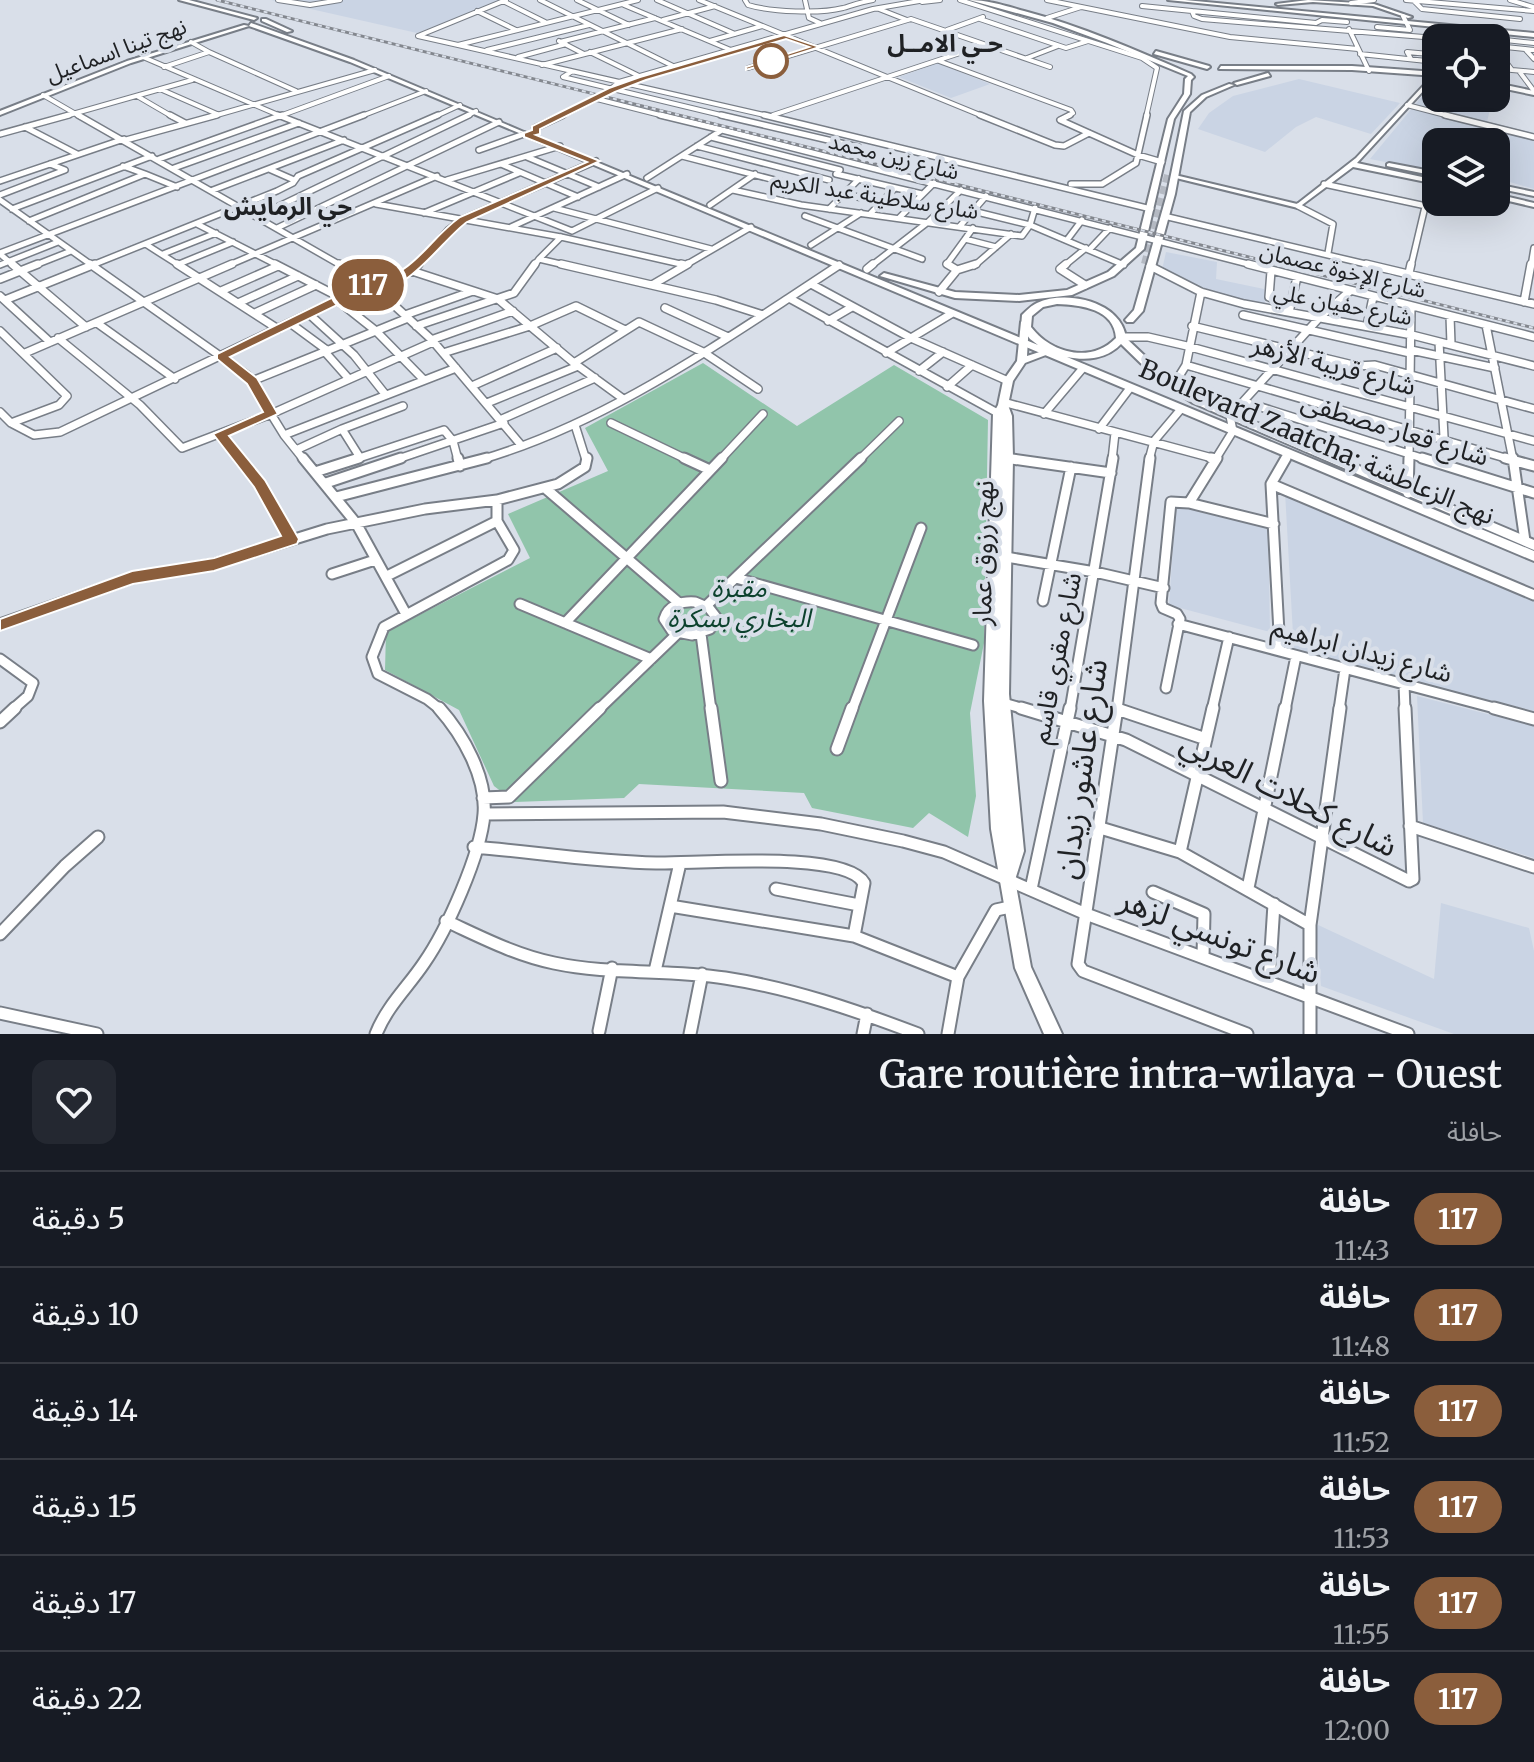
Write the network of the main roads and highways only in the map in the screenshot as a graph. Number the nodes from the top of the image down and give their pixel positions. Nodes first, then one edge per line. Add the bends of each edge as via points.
1 (168, 0) edge
2 (182, 0) edge
3 (971, 0) edge
4 (985, 0) edge
5 (993, 0) edge
6 (264, 20) joint
7 (1049, 20) junction
8 (245, 23) junction
9 (1142, 53) junction
10 (1207, 67) junction
11 (1221, 68) junction
12 (1367, 70) junction
13 (1422, 74) edge
14 (1192, 78) junction
15 (1234, 84) junction
16 (1213, 85) dead end
17 (1510, 87) edge
18 (1189, 89) junction
19 (1534, 91) edge
20 (1176, 112) junction
21 (529, 131) junction
22 (1169, 175) junction
23 (1144, 264) junction
24 (1069, 293) junction
25 (1019, 298) junction
26 (1054, 301) junction
27 (1122, 335) junction
28 (1052, 350) junction
29 (1529, 543) edge
30 (1534, 556) edge

1 - 8 highway
2 - 8 highway
3 - 4 main road
3 - 7 main road
5 - 7 main road
6 - 8 highway
6 - 21 main road
7 - 9 main road
7 - 10 main road
8 - 21 main road
9 - 14 main road
9 - 18 main road via 1171,70
10 - 11 main road
10 - 14 main road via 1190,70
11 - 12 main road
11 - 15 main road via 1238,75
12 - 13 main road
12 - 15 main road via 1291,72
14 - 18 main road
15 - 16 main road
15 - 22 main road via 1204,96 1187,111
17 - 19 main road
18 - 20 main road
20 - 22 main road
20 - 24 main road via 1140,249 1124,265
21 - 25 main road via 910,285
21 - 28 main road via 1024,345
22 - 23 main road via 1158,242
23 - 24 main road
23 - 27 main road
24 - 25 main road
24 - 26 main road
25 - 26 main road, Boulevard Zaatcha; نهج الزعاطشة
26 - 27 main road, Boulevard Zaatcha; نهج الزعاطشة via 1098,308
26 - 28 main road via 1032,309 1025,322 1034,338
27 - 28 main road via 1117,346 1099,354
27 - 29 main road, Boulevard Zaatcha; نهج الزعاطشة via 1173,386 1230,416
28 - 30 main road, Boulevard Zaatcha; نهج الزعاطشة via 1083,368

